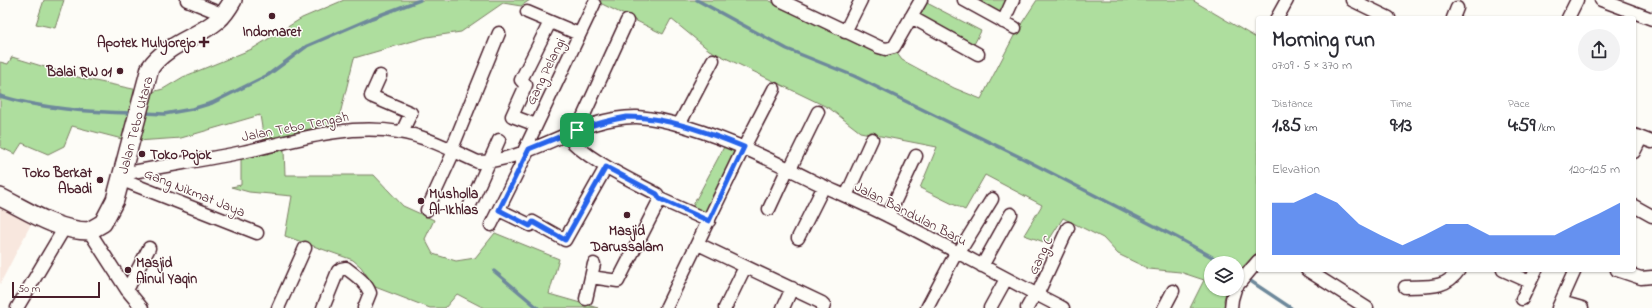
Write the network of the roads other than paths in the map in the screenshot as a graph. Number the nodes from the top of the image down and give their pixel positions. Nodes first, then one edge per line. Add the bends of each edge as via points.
1 (187, 0) edge
2 (233, 0) edge
3 (780, 0) edge
4 (861, 0) edge
5 (921, 0) edge
6 (964, 0) edge
7 (1013, 0) edge
8 (1287, 0) edge
9 (1352, 0) edge
10 (1577, 0) edge
11 (1601, 0) edge
12 (594, 4) dead end
13 (804, 5) edge
14 (527, 12) dead end
15 (224, 15) junction
16 (1278, 16) edge
17 (1383, 16) edge
18 (1569, 16) edge
19 (911, 17) junction
20 (1652, 19) edge
21 (627, 21) dead end
22 (550, 22) junction
23 (1003, 22) junction
24 (1015, 28) dead end
25 (845, 32) junction
26 (499, 33) dead end
27 (579, 34) junction
28 (978, 54) dead end
29 (713, 60) dead end
30 (380, 76) dead end
31 (774, 89) dead end
32 (818, 112) dead end
33 (536, 125) junction
34 (679, 125) junction
35 (577, 130) junction
36 (402, 132) junction
37 (565, 134) junction
38 (1642, 138) edge
39 (872, 139) dead end
40 (499, 140) dead end
41 (744, 147) junction
42 (1636, 148) edge
43 (527, 150) junction
44 (453, 151) junction
45 (916, 156) dead end
46 (490, 162) junction
47 (606, 167) junction
48 (789, 168) junction
49 (122, 177) junction
50 (824, 186) junction
51 (846, 196) junction
52 (0, 197) edge
53 (660, 199) junction
54 (992, 199) dead end
55 (1636, 207) edge
56 (469, 208) dead end
57 (769, 209) dead end
58 (427, 210) dead end
59 (499, 210) junction
60 (1011, 214) dead end
61 (888, 216) junction
62 (1652, 216) edge
63 (709, 221) junction
64 (491, 225) dead end
65 (65, 227) junction
66 (1068, 228) dead end
67 (89, 231) junction
68 (257, 233) dead end
69 (798, 238) dead end
70 (698, 244) junction
71 (149, 248) dead end
72 (305, 248) dead end
73 (957, 253) junction
74 (1256, 263) edge
75 (594, 264) dead end
76 (745, 266) junction
77 (982, 266) junction
78 (1311, 272) edge
79 (1458, 272) edge
80 (1508, 272) edge
81 (1535, 272) edge
82 (1574, 272) edge
83 (1623, 272) edge
84 (591, 276) junction
85 (1244, 277) edge
86 (1652, 277) edge
87 (1006, 279) junction
88 (1530, 282) junction
89 (1405, 287) dead end
90 (792, 288) junction
91 (127, 290) junction
92 (1173, 291) dead end
93 (1036, 294) junction
94 (1233, 296) edge
95 (586, 299) dead end
96 (1522, 299) dead end
97 (1560, 305) edge
98 (16, 308) edge
99 (142, 308) edge
100 (278, 308) edge
101 (323, 308) edge
102 (364, 308) edge
103 (666, 308) edge
104 (725, 308) edge
105 (783, 308) edge
106 (823, 308) edge
107 (927, 308) edge
108 (990, 308) edge
109 (1027, 308) edge
110 (1063, 308) edge
111 (1164, 308) edge
112 (1231, 308) edge
113 (1367, 308) edge
114 (1582, 308) edge

1 - 15 street
2 - 15 main road, Jalan Tebo Utara
3 - 13 street
4 - 25 street
5 - 19 street
6 - 23 street
7 - 23 street
8 - 16 street
9 - 17 street
10 - 18 street
11 - 20 street
12 - 27 street, Gang Pelangi
13 - 25 street
14 - 22 street
15 - 49 main road, Jalan Tebo Utara via 155,61 147,77
19 - 25 street via 894,47 886,49
19 - 28 street
21 - 35 street
22 - 27 street
22 - 33 street via 522,80 526,85 512,116
23 - 24 street
26 - 44 street
27 - 33 street, Gang Pelangi
29 - 34 street
30 - 36 street via 371,96 411,113
31 - 41 street
32 - 48 street
33 - 43 street, Gang Pelangi
34 - 35 street, Jalan Tebo Tengah via 660,120 627,117
34 - 41 street, Jalan Tebo Tengah
35 - 37 street, Jalan Tebo Tengah
36 - 44 street, Jalan Tebo Tengah
36 - 49 street, Jalan Tebo Tengah via 367,129 332,133
37 - 43 street, Jalan Tebo Tengah
37 - 47 street
38 - 42 street
39 - 51 street
40 - 46 street
41 - 48 street, Jalan Bandulan Baru
41 - 63 street
43 - 46 street, Jalan Tebo Tengah
43 - 59 street, Gang Pelangi
44 - 46 street, Jalan Tebo Tengah via 478,162
44 - 58 street
45 - 61 street
46 - 56 street
47 - 53 street via 657,194
47 - 59 street via 565,240 533,222 530,226
48 - 50 street, Jalan Bandulan Baru
48 - 57 street
49 - 67 main road, Jalan Tebo Utara via 109,213 103,222
49 - 68 street, Gang Nikmat Jaya
50 - 51 street, Jalan Bandulan Baru
50 - 69 street
51 - 61 street, Jalan Bandulan Baru
52 - 65 main road via 49,222
53 - 63 street
53 - 84 street via 618,281
54 - 73 street
55 - 62 street
59 - 64 street, Gang Pelangi
60 - 77 street
61 - 73 street, Jalan Bandulan Baru
63 - 70 street
65 - 67 main road
65 - 98 street
66 - 93 street, Gang C
67 - 91 street
70 - 76 street
70 - 103 street
71 - 91 street
72 - 100 street
73 - 77 street, Jalan Bandulan Baru
73 - 107 street
74 - 85 street
75 - 84 street
76 - 90 street
76 - 104 street
77 - 87 street, Jalan Bandulan Baru
78 - 113 street
79 - 89 street via 1451,281 1440,286
80 - 88 street
81 - 88 street
82 - 97 street
83 - 86 street via 1641,278
84 - 95 street
87 - 93 street, Jalan Bandulan Baru
87 - 108 street
88 - 96 street
90 - 105 street
90 - 106 street via 822,303
91 - 99 street
92 - 111 street
93 - 109 street, Gang C
93 - 110 street, Jalan Bandulan Baru
94 - 112 street
97 - 114 street
101 - 102 street via 338,271 346,268 369,289

